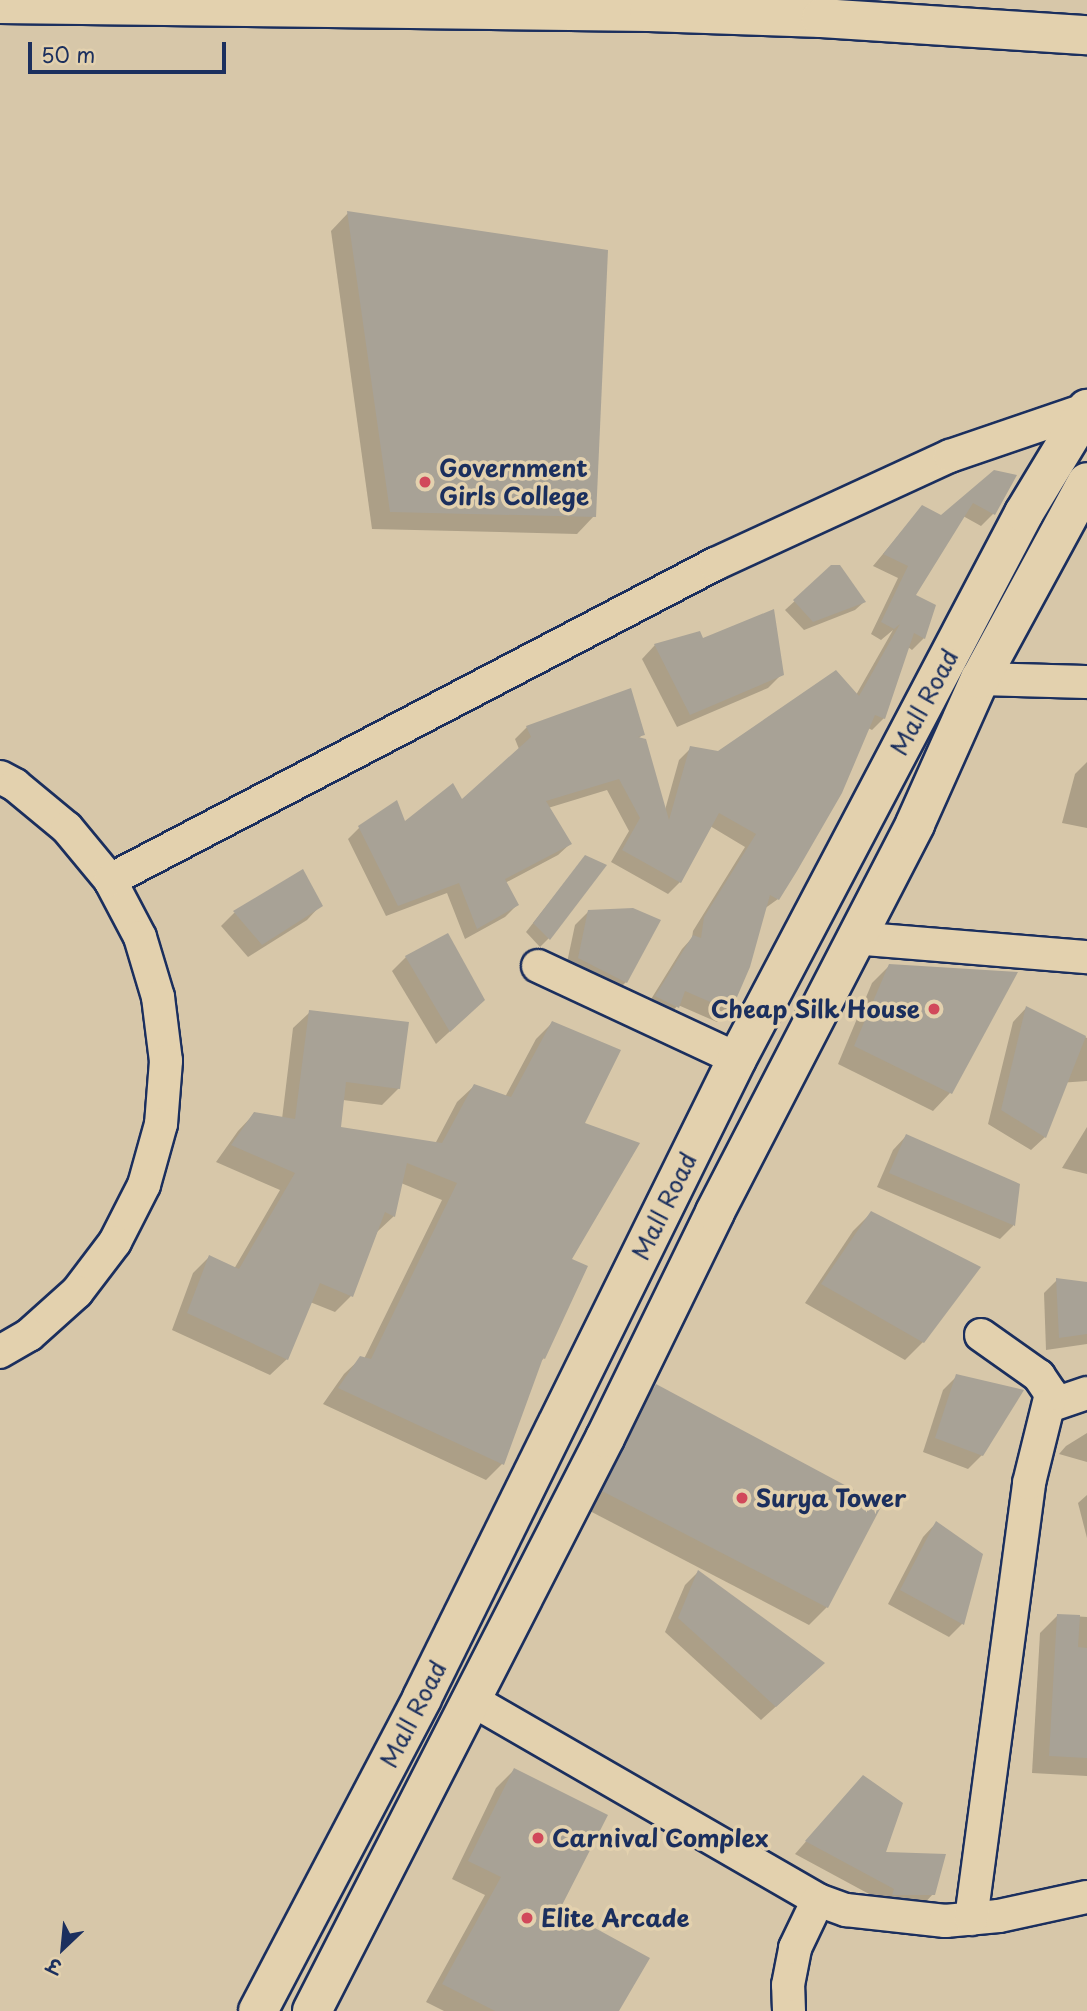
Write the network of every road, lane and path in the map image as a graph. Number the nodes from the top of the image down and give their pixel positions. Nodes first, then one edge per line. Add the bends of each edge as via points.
1 (0, 4) edge
2 (941, 7) edge
3 (1087, 13) edge
4 (1087, 36) edge
5 (1087, 409) edge
6 (1087, 482) edge
7 (980, 679) junction
8 (1087, 682) edge
9 (0, 777) edge
10 (110, 880) junction
11 (854, 938) junction
12 (1087, 957) edge
13 (538, 966) dead end
14 (737, 1059) junction
15 (981, 1335) dead end
16 (0, 1352) edge
17 (1087, 1392) edge
18 (1049, 1406) junction
19 (472, 1700) junction
20 (1087, 1897) edge
21 (818, 1900) junction
22 (971, 1919) junction
23 (258, 2011) edge
24 (312, 2011) edge
25 (789, 2011) edge

1 - 2 main road via 821,18
2 - 3 main road
2 - 4 main road via 1019,31
5 - 10 street via 950,456 715,564
5 - 14 main road, Mall Road via 1024,513
6 - 7 main road, Mall Road
7 - 8 street
7 - 11 main road, Mall Road via 915,824
9 - 10 street via 67,828
10 - 16 street via 140,937 159,998 166,1061 161,1124 144,1185 115,1242 77,1292 29,1335
11 - 12 street
11 - 19 main road, Mall Road
13 - 14 street
14 - 23 main road, Mall Road via 422,1698
15 - 18 street via 1044,1381 1051,1394
17 - 18 street
18 - 22 street via 1029,1482
19 - 21 street
19 - 24 main road, Mall Road
20 - 22 street
21 - 22 street via 846,1910 897,1917
21 - 25 street via 795,1948

